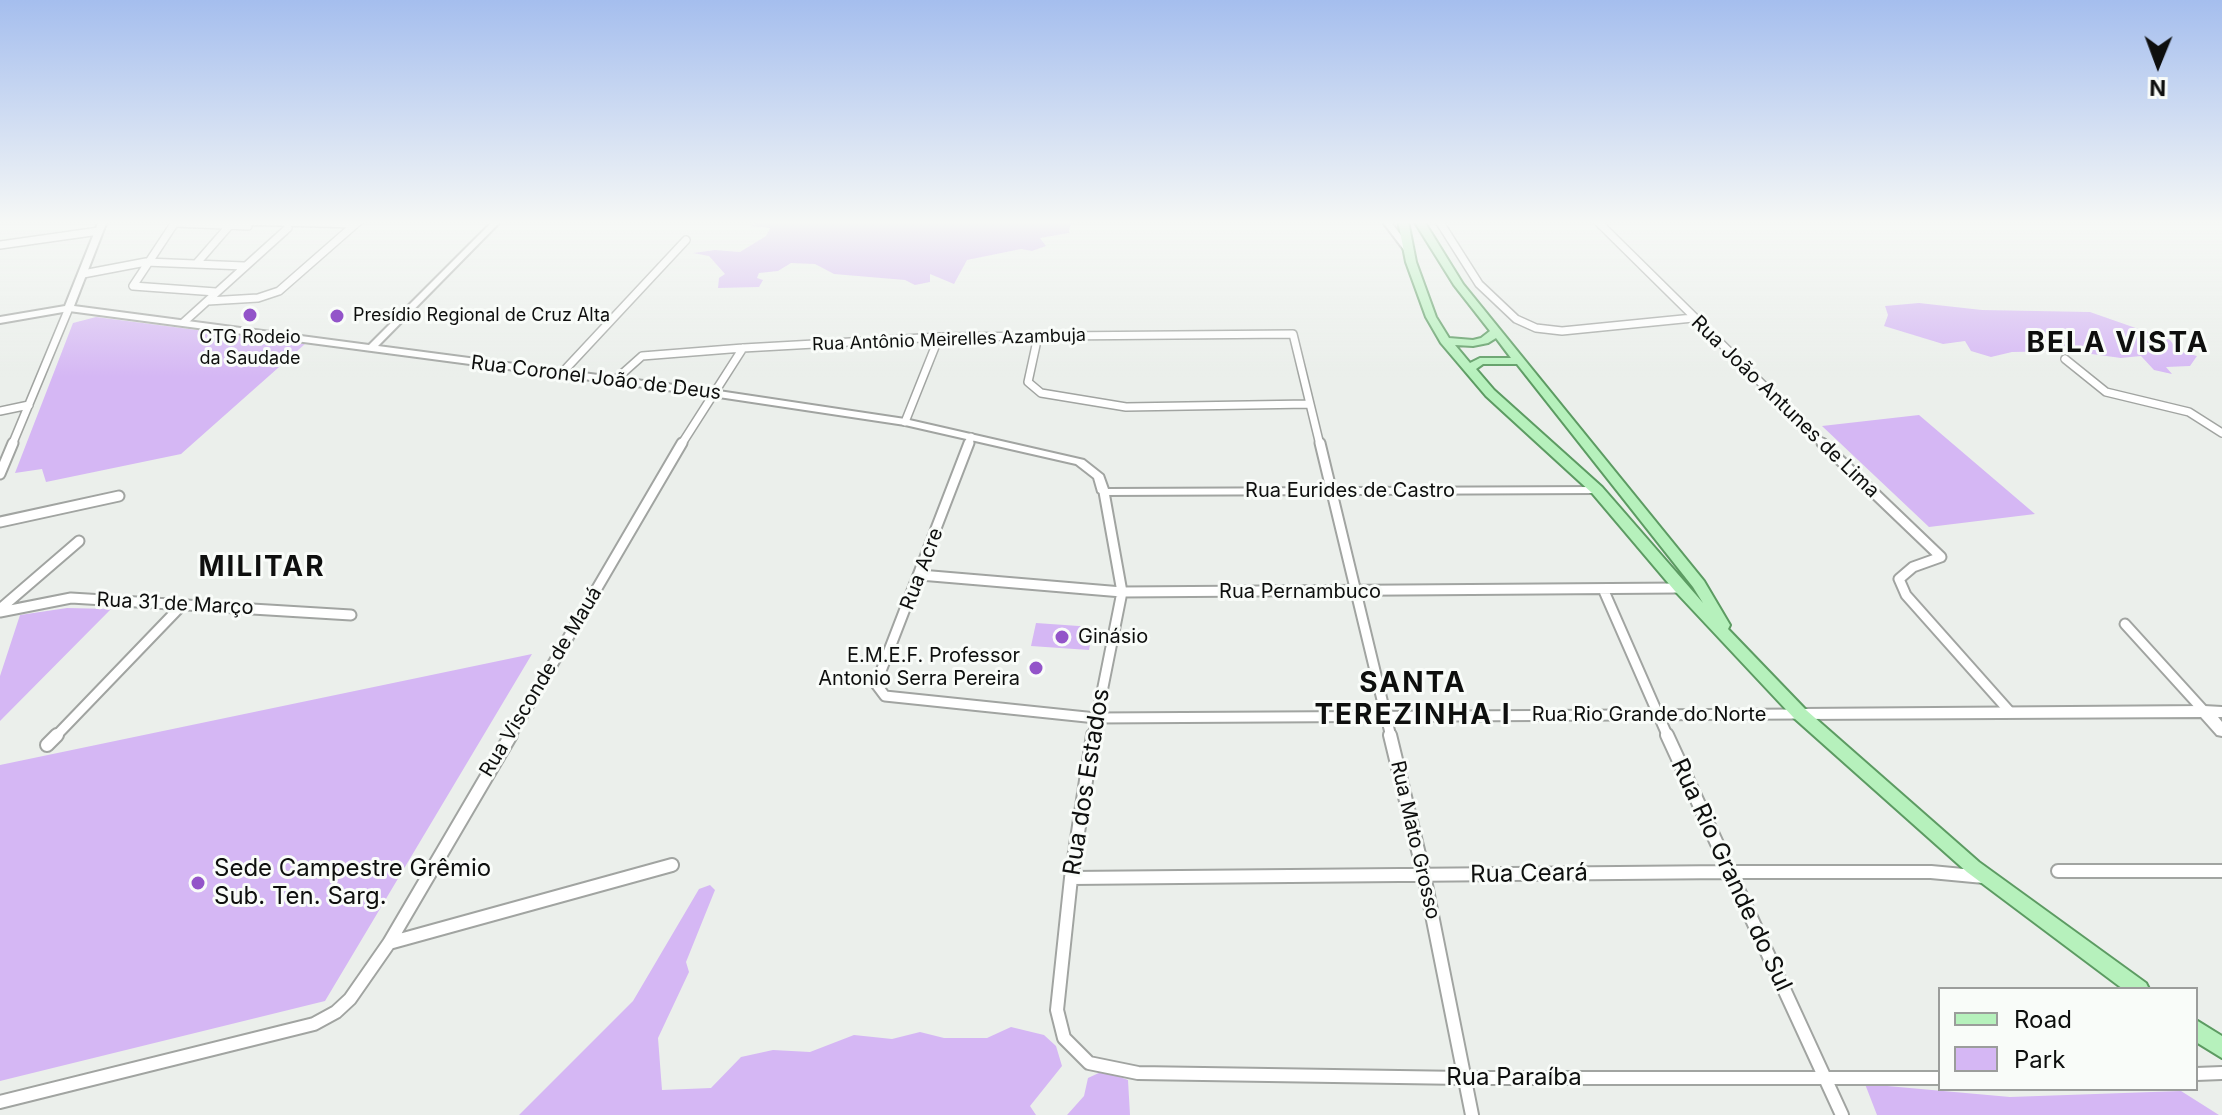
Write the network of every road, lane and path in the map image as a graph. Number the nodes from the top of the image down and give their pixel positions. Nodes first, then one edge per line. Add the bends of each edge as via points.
1 (88, 273) edge
2 (140, 273) edge
3 (236, 273) edge
4 (296, 273) edge
5 (445, 273) edge
6 (655, 273) edge
7 (1416, 273) edge
8 (1450, 273) edge
9 (1474, 273) edge
10 (1648, 273) edge
11 (83, 274) joint
12 (216, 292) junction
13 (208, 301) junction
14 (69, 308) junction
15 (1693, 318) junction
16 (0, 320) edge
17 (184, 322) junction
18 (1495, 333) junction
19 (1293, 334) joint
20 (1038, 336) junction
21 (939, 337) junction
22 (1445, 341) junction
23 (372, 347) junction
24 (743, 348) junction
25 (2065, 359) dead end
26 (1518, 361) junction
27 (1468, 369) junction
28 (560, 375) junction
29 (614, 381) junction
30 (712, 393) junction
31 (1309, 404) junction
32 (29, 405) junction
33 (0, 411) edge
34 (905, 422) junction
35 (2222, 433) edge
36 (971, 437) junction
37 (0, 474) edge
38 (1597, 490) junction
39 (1331, 491) junction
40 (1104, 492) junction
41 (119, 496) dead end
42 (0, 522) edge
43 (79, 541) dead end
44 (920, 575) junction
45 (1680, 588) junction
46 (1604, 591) junction
47 (1122, 592) junction
48 (1358, 593) junction
49 (183, 604) junction
50 (0, 610) edge
51 (351, 615) dead end
52 (2125, 624) dead end
53 (1734, 643) junction
54 (885, 696) joint
55 (2204, 711) junction
56 (2010, 712) junction
57 (2222, 712) edge
58 (1658, 714) junction
59 (1800, 714) junction
60 (1096, 718) junction
61 (1387, 718) junction
62 (2222, 731) edge
63 (47, 745) dead end
64 (672, 865) dead end
65 (2058, 871) dead end
66 (2222, 871) edge
67 (1728, 872) junction
68 (1424, 875) junction
69 (1986, 877) junction
70 (1071, 878) junction
71 (389, 943) junction
72 (2136, 987) edge
73 (2198, 1031) edge
74 (2222, 1048) edge
75 (1089, 1063) joint
76 (2222, 1073) edge
77 (2198, 1074) edge
78 (1464, 1078) junction
79 (1938, 1078) edge
80 (1826, 1080) junction
81 (0, 1102) edge
82 (1472, 1115) edge
83 (1842, 1115) edge

1 - 11 street
2 - 12 street via 133,286
3 - 12 street
4 - 13 street via 271,294
5 - 23 street
6 - 28 street
7 - 22 main road
8 - 18 main road
9 - 15 street via 1516,319 1536,328 1562,331
10 - 15 street, Rua João Antunes de Lima
11 - 14 street
12 - 13 street
13 - 17 street
14 - 16 street, Rua Coronel João de Deus
14 - 17 street, Rua Coronel João de Deus
14 - 32 street
15 - 56 street, Rua João Antunes de Lima via 1941,557 1913,567 1899,579 1906,595
17 - 23 street, Rua Coronel João de Deus
18 - 22 main road via 1473,343
18 - 26 main road
19 - 20 street, Rua Antônio Meirelles Azambuja
19 - 31 street, Rua Mato Grosso
20 - 21 street, Rua Antônio Meirelles Azambuja
20 - 31 street via 1028,382 1041,393 1126,407
21 - 24 street, Rua Antônio Meirelles Azambuja
21 - 34 street
22 - 27 main road
23 - 28 street, Rua Coronel João de Deus
24 - 29 street, Rua Antônio Meirelles Azambuja via 642,356
24 - 30 street, Rua Visconde de Mauá
25 - 35 street via 2106,392 2189,412
26 - 27 main road via 1497,358
26 - 53 main road via 1699,584
27 - 38 main road
28 - 29 street, Rua Coronel João de Deus
29 - 30 street, Rua Coronel João de Deus
30 - 34 street, Rua Coronel João de Deus
30 - 71 street, Rua Visconde de Mauá
31 - 39 street, Rua Mato Grosso
32 - 33 street
32 - 37 street
34 - 36 street, Rua Coronel João de Deus
36 - 40 street, Rua Coronel João de Deus via 1080,462 1099,477
36 - 44 street, Rua Acre
38 - 39 street, Rua Eurides de Castro
38 - 45 main road
39 - 40 street, Rua Eurides de Castro
39 - 48 street, Rua Mato Grosso
40 - 47 street, Rua dos Estados
41 - 42 street
43 - 50 street
44 - 47 street, Rua Pernambuco
44 - 54 street, Rua Acre via 876,684
45 - 46 street, Rua Pernambuco
45 - 53 main road
46 - 48 street, Rua Pernambuco
46 - 58 street, Rua Rio Grande do Sul
47 - 48 street, Rua Pernambuco
47 - 60 street, Rua dos Estados
48 - 61 street, Rua Mato Grosso
49 - 50 street, Rua 31 de Março via 71,598
49 - 51 street, Rua 31 de Março
49 - 63 street
52 - 55 street
53 - 59 main road
54 - 60 street, Rua Rio Grande do Norte
55 - 56 street, Rua Rio Grande do Norte
55 - 57 street, Rua Rio Grande do Norte
55 - 62 street
56 - 59 street, Rua Rio Grande do Norte
58 - 59 street, Rua Rio Grande do Norte
58 - 61 street, Rua Rio Grande do Norte
58 - 67 street, Rua Rio Grande do Sul
59 - 69 main road
60 - 61 street, Rua Rio Grande do Norte
60 - 70 street, Rua dos Estados
61 - 68 street, Rua Mato Grosso
64 - 71 street
65 - 66 street
67 - 68 street, Rua Ceará
67 - 69 street, Rua Ceará
67 - 80 street, Rua Rio Grande do Sul
68 - 70 street, Rua Ceará
68 - 78 street, Rua Mato Grosso
69 - 72 main road
70 - 75 street, Rua dos Estados via 1057,1010 1064,1038
71 - 81 street, Rua Visconde de Mauá via 350,999 314,1024
73 - 74 main road
75 - 78 street, Rua Paraíba via 1138,1073
76 - 77 street
78 - 80 street, Rua Paraíba
78 - 82 street, Rua Mato Grosso
79 - 80 street, Rua Paraíba
80 - 83 street, Rua Rio Grande do Sul

